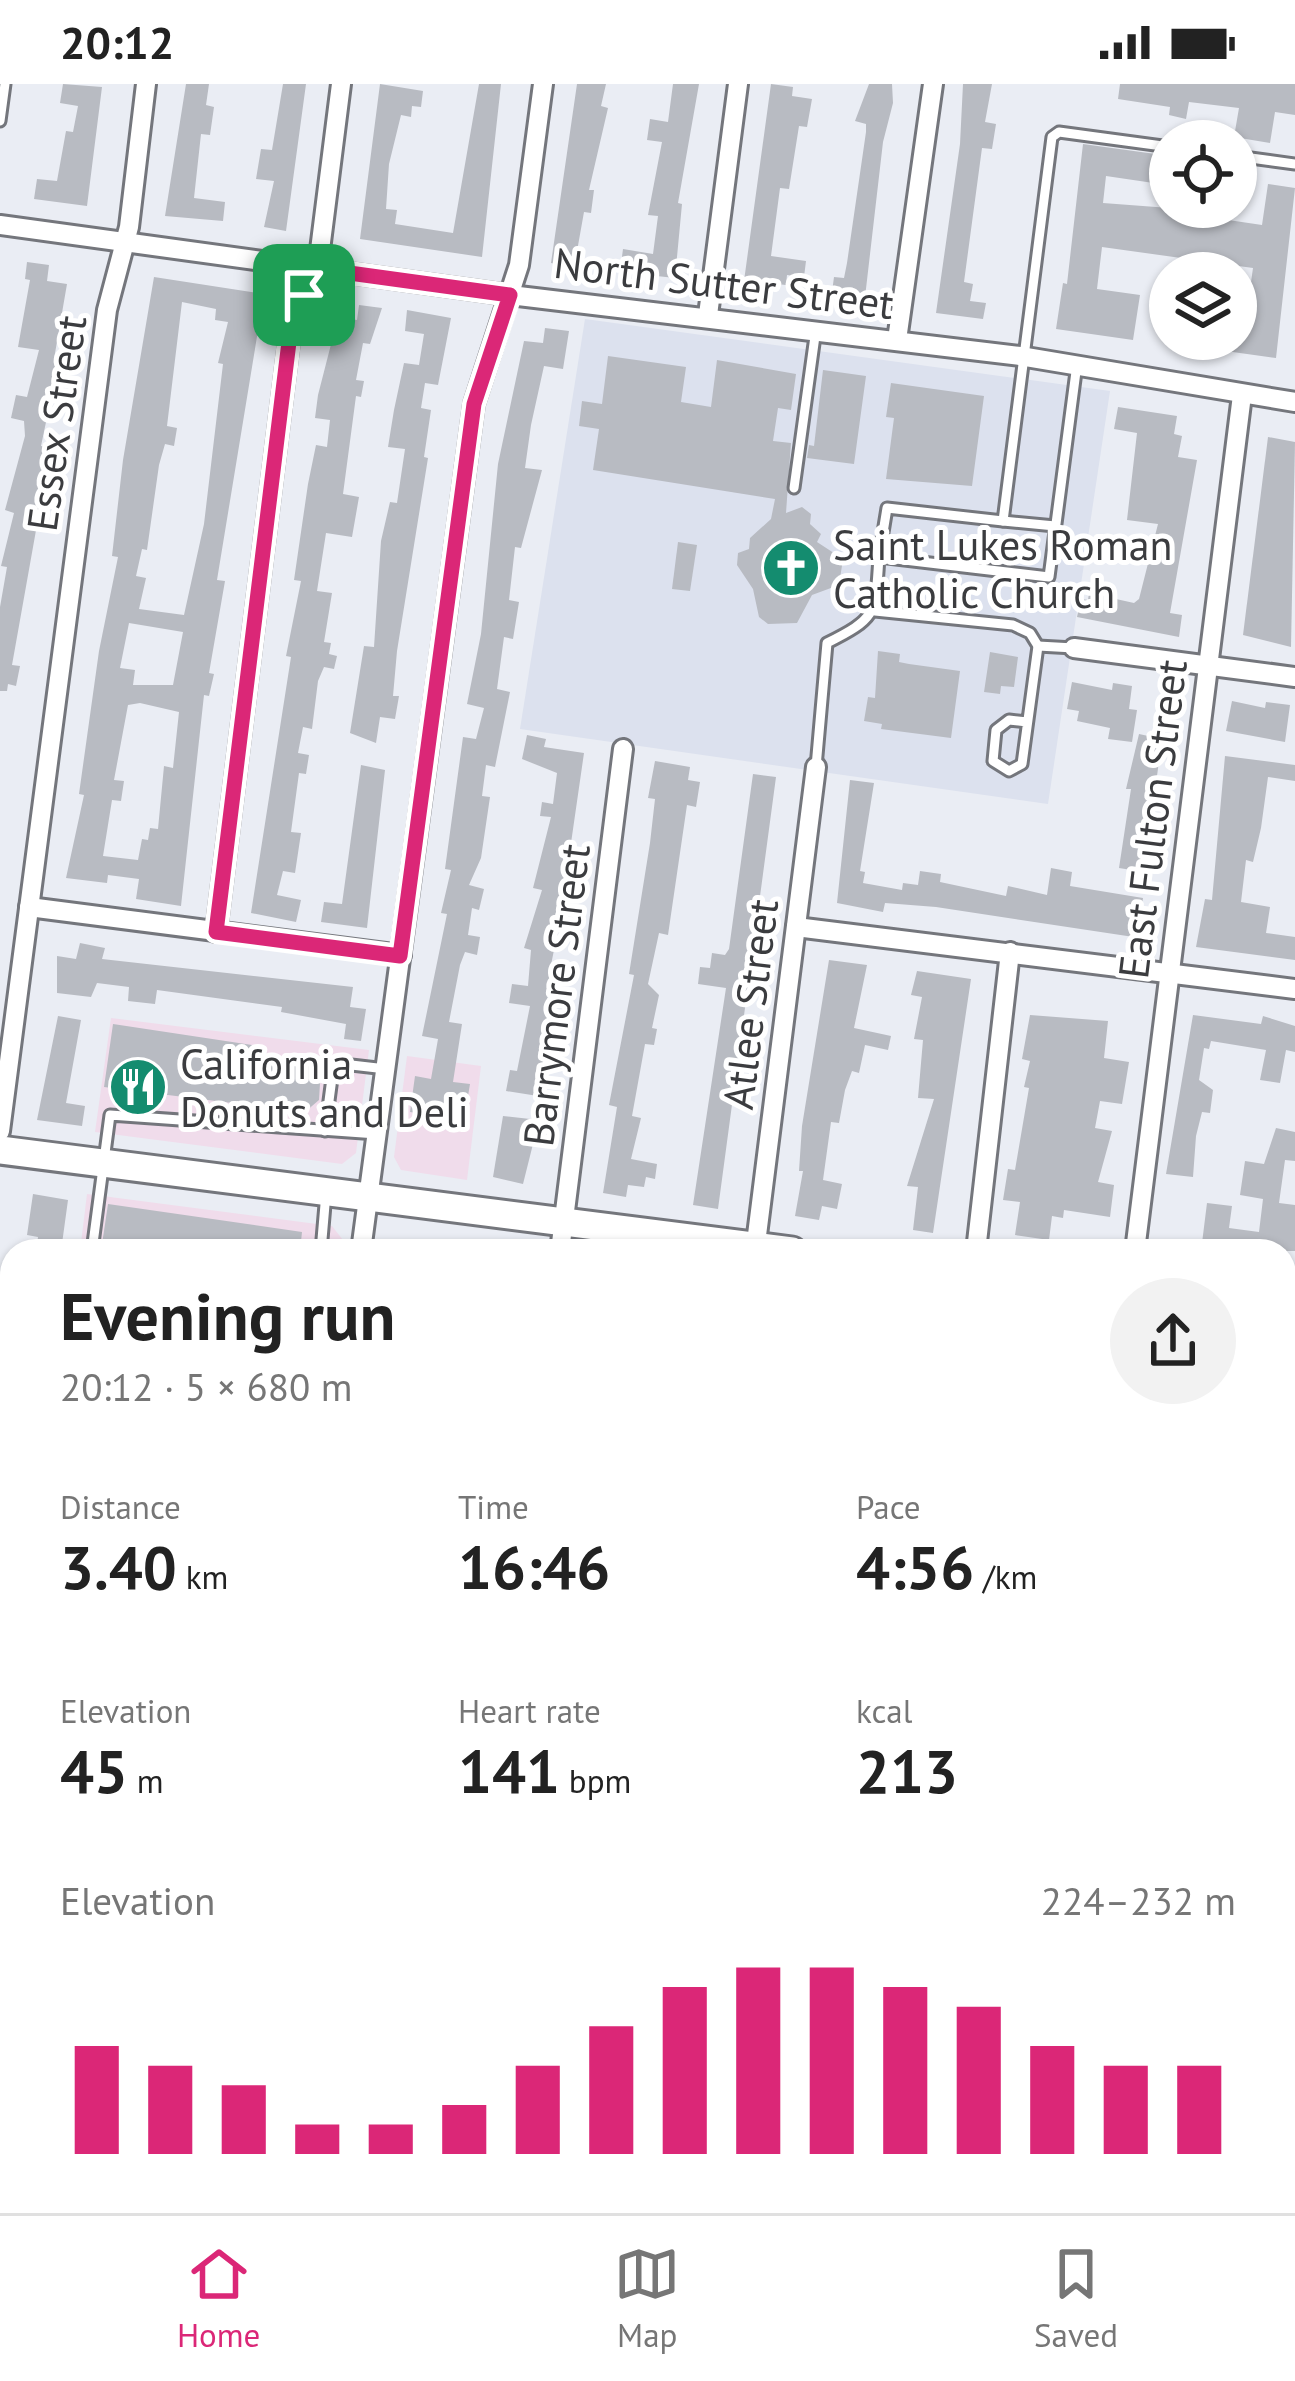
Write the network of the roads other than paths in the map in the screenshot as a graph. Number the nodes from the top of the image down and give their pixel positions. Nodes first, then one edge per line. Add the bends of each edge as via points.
1 (5, 84) edge
2 (146, 84) edge
3 (341, 84) edge
4 (543, 84) edge
5 (738, 84) edge
6 (933, 84) edge
7 (0, 121) edge
8 (1149, 144) edge
9 (1257, 159) edge
10 (1295, 164) edge
11 (0, 225) edge
12 (126, 244) junction
13 (313, 268) junction
14 (510, 295) junction
15 (708, 315) junction
16 (816, 329) junction
17 (897, 340) junction
18 (1020, 356) junction
19 (1077, 364) junction
20 (1242, 395) junction
21 (1295, 402) edge
22 (794, 488) dead end
23 (1003, 521) junction
24 (1055, 526) junction
25 (879, 557) junction
26 (875, 611) junction
27 (1038, 646) junction
28 (1074, 648) joint
29 (1205, 666) junction
30 (1295, 677) edge
31 (1027, 722) junction
32 (622, 748) dead end
33 (816, 766) joint
34 (29, 907) junction
35 (796, 927) junction
36 (216, 932) junction
37 (1010, 952) junction
38 (400, 956) junction
39 (1170, 972) junction
40 (1295, 988) edge
41 (386, 1069) junction
42 (325, 1130) junction
43 (0, 1131) edge
44 (377, 1134) junction
45 (0, 1150) edge
46 (102, 1164) junction
47 (326, 1193) junction
48 (368, 1199) junction
49 (564, 1222) junction
50 (93, 1239) edge
51 (322, 1239) edge
52 (363, 1239) edge
53 (562, 1239) edge
54 (684, 1239) edge
55 (756, 1239) edge
56 (977, 1239) edge
57 (1137, 1239) edge

1 - 7 lane
2 - 12 street, Essex Street
3 - 13 street
4 - 14 street
5 - 15 street
6 - 17 street
8 - 18 lane via 1052,137
9 - 10 lane
11 - 12 street, North Sutter Street
12 - 13 street, North Sutter Street
12 - 34 street, Essex Street via 107,310
13 - 14 street, North Sutter Street
13 - 36 street via 289,342
14 - 15 street, North Sutter Street
14 - 38 street via 474,404
15 - 16 street, North Sutter Street
16 - 17 street, North Sutter Street
16 - 22 lane
17 - 18 street, North Sutter Street
18 - 19 street, North Sutter Street
18 - 23 lane
19 - 20 street, North Sutter Street
19 - 24 lane
20 - 21 street, North Sutter Street
20 - 29 street, East Fulton Street
23 - 24 lane
23 - 25 lane via 887,508
24 - 25 lane via 1049,578
25 - 26 lane
26 - 27 lane via 1012,626
26 - 33 lane via 827,643
27 - 28 lane
27 - 31 lane
28 - 29 street
29 - 30 street
29 - 39 street, East Fulton Street
31 - 31 lane via 1022,764 1000,768 993,761 996,730 1009,720
32 - 49 street, Barrymore Street
33 - 35 street, Atlee Street
34 - 36 street
34 - 43 street, Essex Street
35 - 37 street
35 - 55 street, Atlee Street
36 - 38 street
37 - 39 street
37 - 56 street
38 - 41 street
39 - 40 street
39 - 57 street, East Fulton Street
41 - 42 lane via 334,1063
41 - 44 street
42 - 44 lane
42 - 46 lane via 110,1115
44 - 48 street
45 - 46 main road
46 - 47 main road
46 - 50 lane
47 - 48 main road
47 - 51 lane
48 - 49 main road
48 - 52 street
49 - 53 street, Barrymore Street
49 - 54 main road

